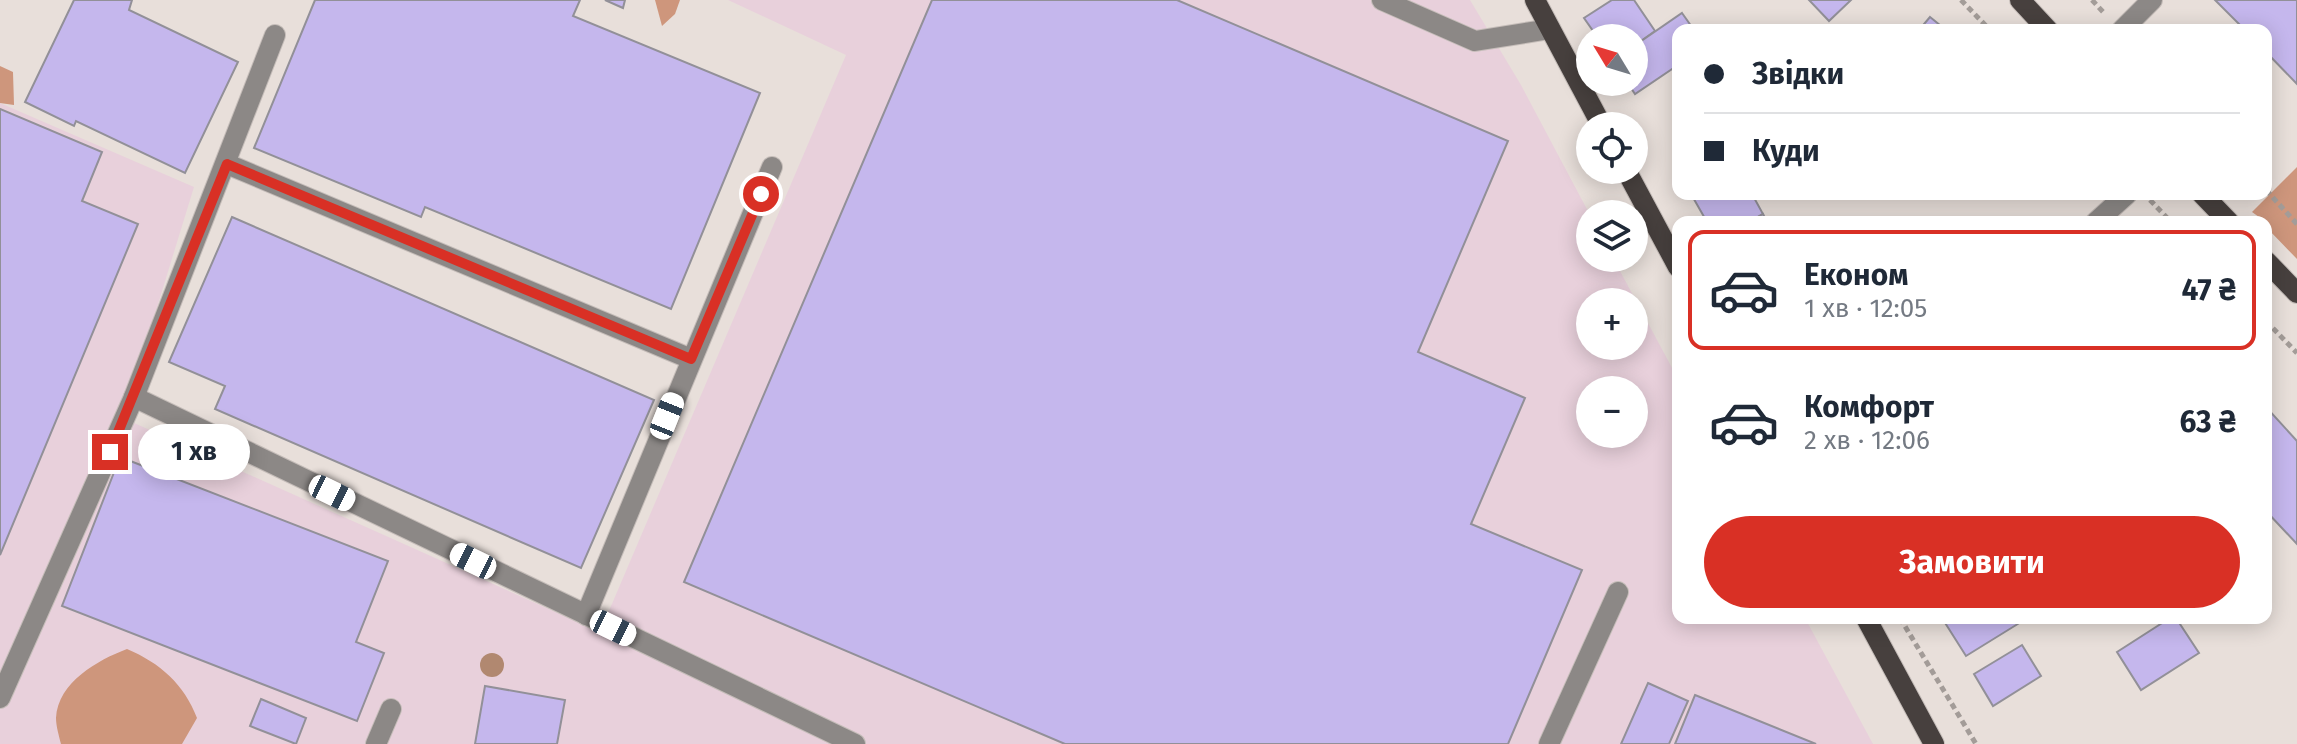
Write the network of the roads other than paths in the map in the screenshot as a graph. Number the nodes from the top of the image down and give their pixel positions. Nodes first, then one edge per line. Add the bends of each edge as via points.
1 (1382, 0) edge
2 (1535, 0) edge
3 (2020, 0) edge
4 (2152, 0) edge
5 (2042, 24) edge
6 (2128, 24) edge
7 (1550, 29) junction
8 (275, 35) dead end
9 (1594, 112) edge
10 (227, 164) junction
11 (772, 167) dead end
12 (1634, 184) edge
13 (2120, 200) edge
14 (2208, 200) edge
15 (2103, 216) edge
16 (2223, 216) edge
17 (1672, 256) edge
18 (2272, 267) edge
19 (2297, 293) edge
20 (691, 359) junction
21 (134, 397) junction
22 (1618, 592) dead end
23 (586, 615) junction
24 (1869, 624) edge
25 (0, 698) edge
26 (391, 709) dead end
27 (376, 744) edge
28 (855, 744) edge
29 (1549, 744) edge
30 (1934, 744) edge

1 - 7 lane via 1475,41
2 - 7 main road
3 - 5 main road
4 - 6 lane
7 - 9 main road
8 - 10 lane
10 - 20 lane
10 - 21 lane
11 - 20 lane
12 - 17 main road
13 - 15 lane
14 - 16 main road
18 - 19 main road
20 - 23 lane
21 - 23 lane
21 - 25 lane
22 - 29 lane
23 - 28 lane
24 - 30 main road
26 - 27 lane

